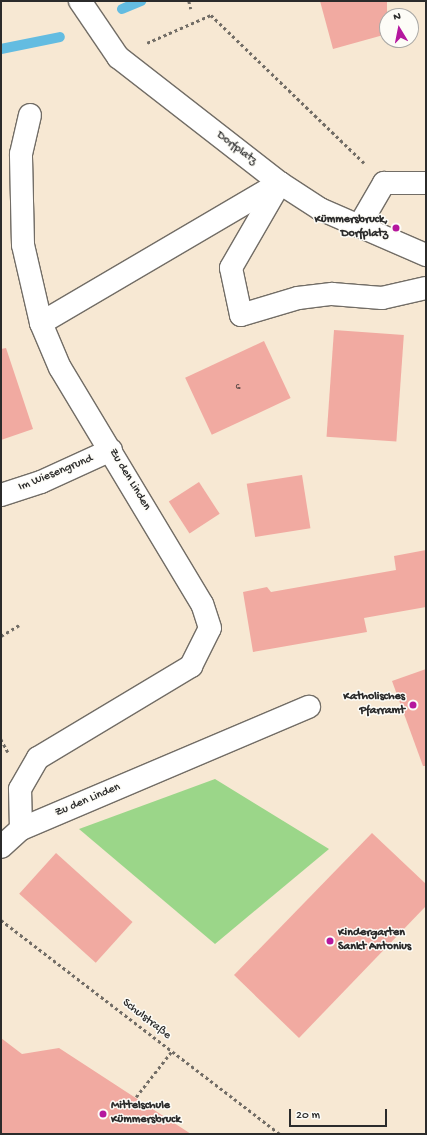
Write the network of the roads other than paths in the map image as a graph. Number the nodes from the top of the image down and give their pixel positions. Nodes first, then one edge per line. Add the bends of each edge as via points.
1 (80, 1) edge
2 (30, 115) dead end
3 (280, 182) junction
4 (426, 183) edge
5 (359, 226) junction
6 (426, 255) edge
7 (426, 288) edge
8 (41, 323) junction
9 (111, 450) junction
10 (1, 495) edge
11 (309, 707) dead end
12 (21, 829) junction
13 (1, 847) edge

1 - 3 street, Dorfplatz via 118,57
2 - 8 street, Zu den Linden via 21,154 23,245
3 - 5 street, Dorfplatz via 320,209
3 - 7 street via 231,268 241,315 298,298 332,294 382,298
3 - 8 street
4 - 5 street via 384,182
5 - 6 street, Dorfplatz
8 - 9 street, Zu den Linden via 60,368
9 - 10 street, Im Wiesengrund via 41,482
9 - 12 street, Zu den Linden via 202,604 210,628 191,666 38,758 20,789
11 - 12 street, Zu den Linden
12 - 13 street, Zu den Linden

